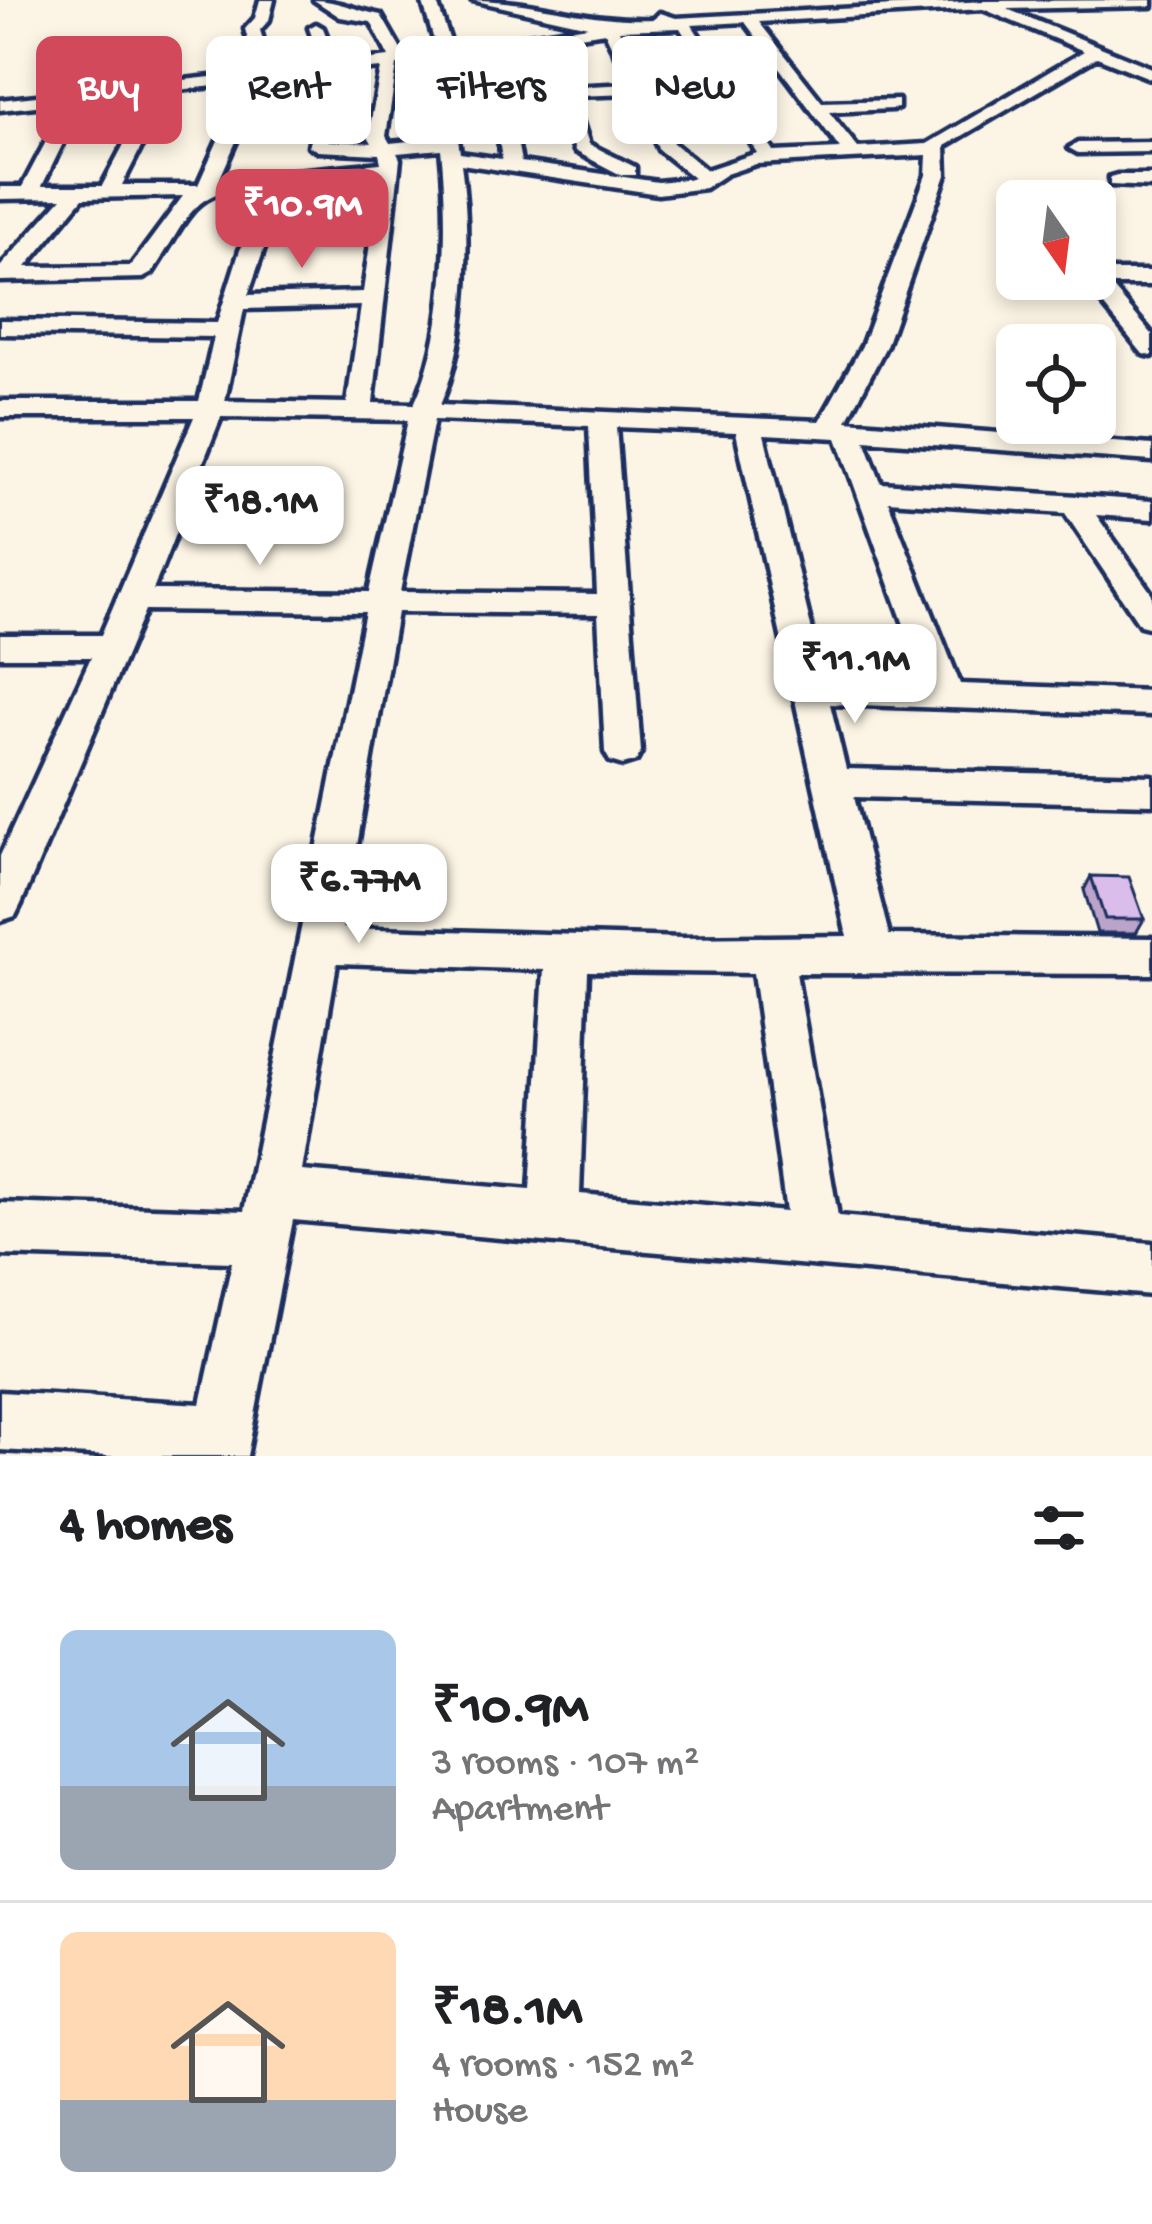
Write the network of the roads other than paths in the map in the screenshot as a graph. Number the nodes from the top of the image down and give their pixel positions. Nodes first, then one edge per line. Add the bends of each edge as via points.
1 (267, 0) edge
2 (321, 0) edge
3 (429, 0) edge
4 (479, 0) edge
5 (561, 0) edge
6 (704, 0) edge
7 (788, 0) edge
8 (977, 2) edge
9 (1152, 2) edge
10 (866, 4) edge
11 (916, 4) edge
12 (506, 6) junction
13 (806, 12) junction
14 (747, 16) junction
15 (727, 17) junction
16 (620, 21) junction
17 (680, 21) junction
18 (316, 28) dead end
19 (546, 35) joint
20 (254, 36) edge
21 (319, 36) edge
22 (441, 36) edge
23 (514, 36) edge
24 (540, 36) edge
25 (624, 36) edge
26 (1096, 51) junction
27 (394, 62) junction
28 (1152, 62) edge
29 (1125, 64) junction
30 (371, 65) edge
31 (1152, 74) edge
32 (206, 83) edge
33 (892, 104) dead end
34 (0, 105) edge
35 (817, 107) junction
36 (918, 131) dead end
37 (839, 135) junction
38 (58, 144) edge
39 (128, 144) edge
40 (224, 144) edge
41 (318, 144) edge
42 (448, 144) edge
43 (509, 144) edge
44 (579, 144) edge
45 (664, 144) edge
46 (1152, 147) edge
47 (1078, 148) dead end
48 (933, 149) junction
49 (449, 150) junction
50 (854, 154) junction
51 (768, 157) junction
52 (512, 164) junction
53 (387, 169) junction
54 (706, 179) junction
55 (1117, 181) dead end
56 (1152, 181) edge
57 (202, 186) junction
58 (287, 186) junction
59 (658, 188) junction
60 (110, 189) junction
61 (30, 191) junction
62 (78, 191) junction
63 (0, 193) edge
64 (4, 274) edge
65 (1152, 278) edge
66 (1116, 279) edge
67 (370, 299) junction
68 (1111, 300) edge
69 (235, 302) junction
70 (0, 327) edge
71 (226, 331) junction
72 (1152, 349) edge
73 (0, 410) edge
74 (210, 410) junction
75 (358, 412) junction
76 (422, 416) junction
77 (602, 419) junction
78 (748, 424) junction
79 (838, 428) junction
80 (1152, 453) edge
81 (873, 491) junction
82 (1074, 505) junction
83 (1152, 510) edge
84 (133, 600) junction
85 (385, 604) junction
86 (615, 604) junction
87 (1152, 619) edge
88 (0, 646) edge
89 (115, 646) junction
90 (811, 691) junction
91 (946, 693) junction
92 (1152, 703) edge
93 (623, 752) dead end
94 (831, 783) junction
95 (1152, 790) edge
96 (15, 831) edge
97 (0, 904) edge
98 (320, 945) junction
99 (567, 952) junction
100 (872, 953) junction
101 (772, 955) junction
102 (1150, 960) edge
103 (554, 1214) junction
104 (269, 1215) junction
105 (0, 1229) edge
106 (815, 1237) junction
107 (1152, 1269) edge
108 (0, 1421) edge
109 (220, 1445) edge

1 - 20 street
2 - 27 street via 376,18
3 - 22 street
4 - 12 street
5 - 16 street
6 - 15 street
7 - 13 street
8 - 9 street
8 - 11 street
8 - 26 street
10 - 11 street
10 - 13 street
12 - 16 street
12 - 23 street
13 - 14 street
14 - 15 street
14 - 35 street via 807,83
15 - 17 street
16 - 17 street
16 - 19 street
16 - 25 street
17 - 51 street
18 - 21 street
19 - 24 street
26 - 29 street
26 - 48 street
27 - 30 street
27 - 53 street via 377,136
28 - 29 street
29 - 31 street
32 - 34 street
33 - 35 street
35 - 37 street
36 - 37 street
37 - 50 street
38 - 61 street
39 - 60 street
40 - 57 street
41 - 53 street
42 - 49 street
43 - 52 street
44 - 59 street
45 - 54 street
46 - 47 street
48 - 50 street
48 - 79 street via 936,175
49 - 52 street
49 - 53 street
49 - 76 street via 452,290 442,375
50 - 51 street
51 - 54 street
52 - 59 street
53 - 58 street via 306,173
53 - 67 street
54 - 59 street
55 - 56 street
57 - 58 street
57 - 60 street
57 - 64 street via 135,273
58 - 69 street via 251,250
60 - 62 street
61 - 62 street
61 - 63 street
62 - 64 street
65 - 66 street
67 - 69 street
67 - 75 street
68 - 72 street
69 - 71 street
70 - 71 street
71 - 74 street
73 - 74 street
74 - 75 street
74 - 84 street
75 - 76 street
76 - 77 street
76 - 85 street
77 - 78 street
77 - 86 street
78 - 79 street
78 - 90 street
79 - 80 street
79 - 81 street
81 - 82 street
81 - 91 street
82 - 83 street
82 - 87 street
84 - 85 street
84 - 89 street
85 - 86 street
85 - 98 street
86 - 93 street
88 - 89 street
89 - 96 street
90 - 91 street
90 - 94 street
91 - 92 street
94 - 95 street
94 - 100 street
96 - 97 street
98 - 99 street
98 - 104 street
99 - 101 street
99 - 103 street
100 - 101 street
100 - 102 street
101 - 106 street
103 - 104 street
103 - 106 street
104 - 105 street
104 - 109 street
106 - 107 street
108 - 109 street

